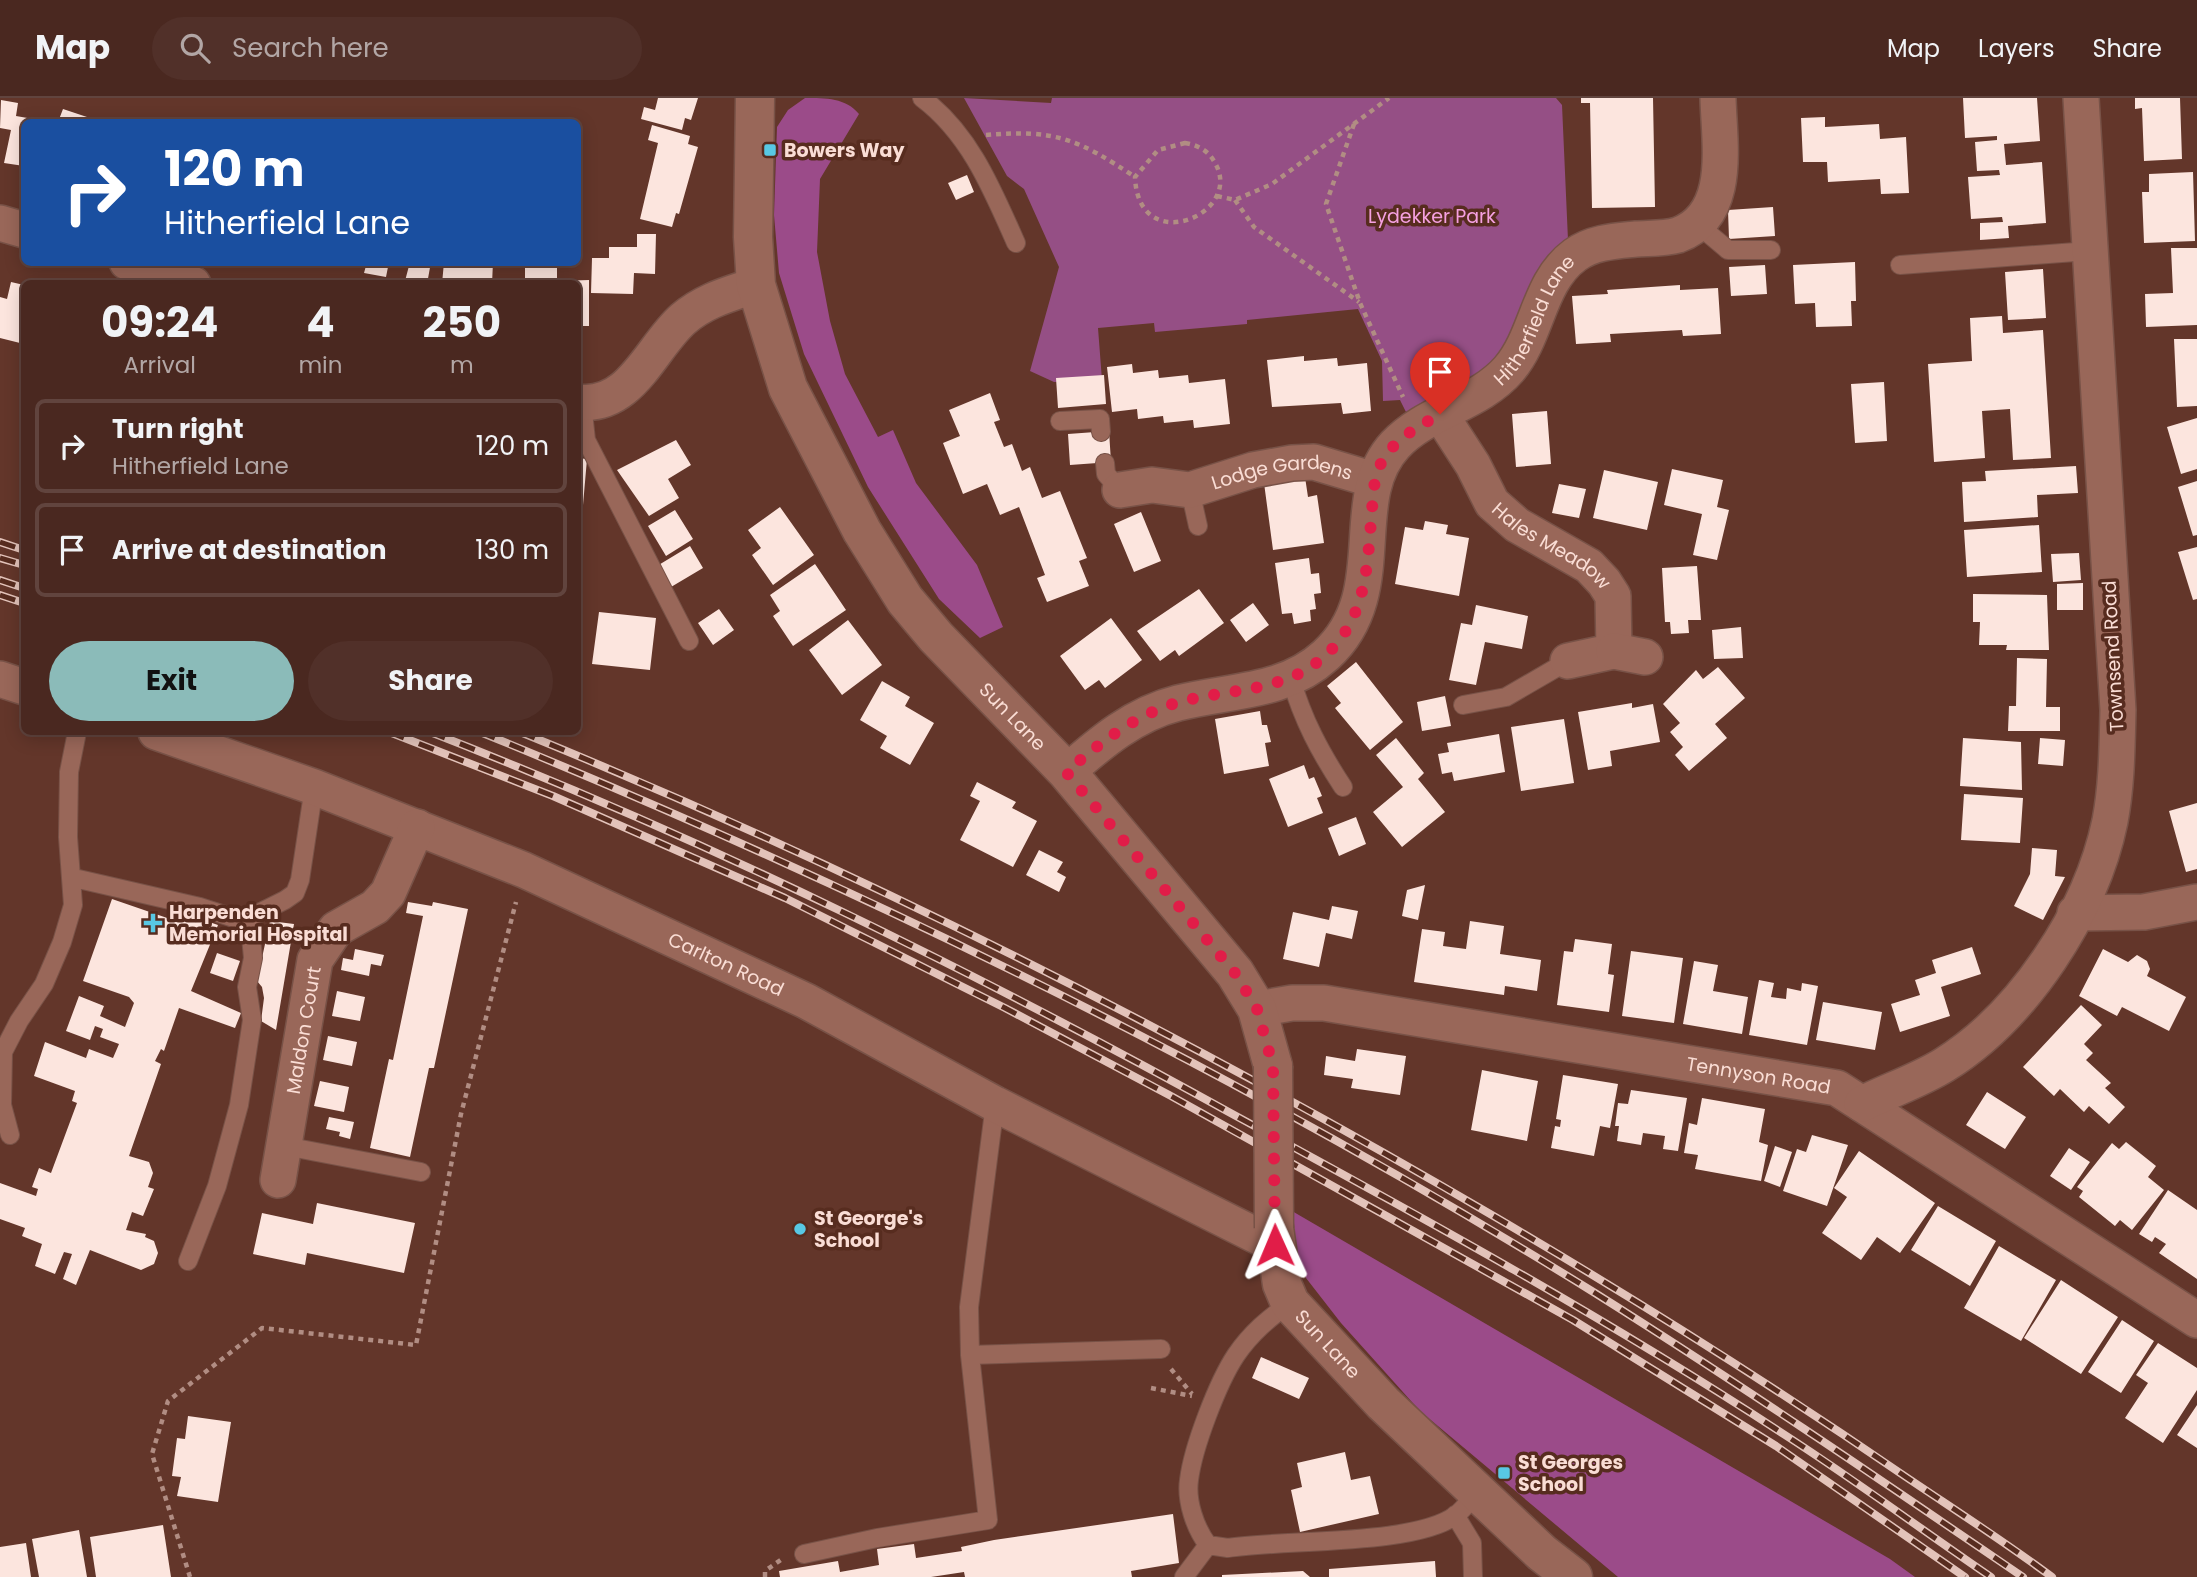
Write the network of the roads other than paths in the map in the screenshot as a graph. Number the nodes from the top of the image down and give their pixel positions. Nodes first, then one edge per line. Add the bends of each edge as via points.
1 (755, 98) edge
2 (922, 98) edge
3 (1718, 98) edge
4 (2081, 98) edge
5 (0, 223) edge
6 (1696, 223) junction
7 (21, 229) edge
8 (1016, 243) dead end
9 (1771, 250) dead end
10 (2089, 251) junction
11 (1900, 265) dead end
12 (139, 266) edge
13 (181, 280) edge
14 (757, 285) junction
15 (581, 402) edge
16 (581, 408) edge
17 (1060, 421) dead end
18 (1429, 421) junction
19 (1101, 432) dead end
20 (1112, 477) dead end
21 (1374, 480) junction
22 (1190, 490) junction
23 (1198, 526) dead end
24 (689, 641) dead end
25 (1568, 661) joint
26 (0, 679) edge
27 (1291, 679) junction
28 (21, 686) edge
29 (1463, 705) dead end
30 (76, 735) edge
31 (165, 735) edge
32 (1066, 772) junction
33 (314, 787) junction
34 (1343, 787) dead end
35 (417, 827) junction
36 (74, 878) junction
37 (2197, 902) edge
38 (2075, 913) junction
39 (243, 920) junction
40 (1257, 1009) junction
41 (995, 1104) junction
42 (1862, 1104) junction
43 (10, 1135) dead end
44 (282, 1163) joint
45 (421, 1172) dead end
46 (1275, 1236) junction
47 (188, 1261) dead end
48 (1290, 1303) junction
49 (2197, 1320) edge
50 (1161, 1349) road end
51 (970, 1355) junction
52 (1467, 1503) junction
53 (1208, 1545) junction
54 (804, 1554) dead end
55 (1184, 1577) edge
56 (1473, 1577) edge
57 (1573, 1577) edge

1 - 14 street, Sun Lane
2 - 8 lane via 961,136
3 - 6 street via 1720,182
4 - 10 street, Townsend Road
5 - 7 street
6 - 9 lane via 1728,250
6 - 18 street, Hitherfield Lane via 1676,236 1605,242 1574,255 1549,287 1525,346 1510,368 1495,383
10 - 11 lane
10 - 38 street, Townsend Road via 2118,710 2109,822
12 - 13 street
14 - 15 street via 712,299 683,319 628,386 601,399
14 - 32 street, Sun Lane via 788,388 862,531 905,600
16 - 24 lane via 586,440
17 - 19 lane via 1100,419
18 - 21 street, Hitherfield Lane via 1385,457
18 - 25 street, Hales Meadow via 1473,465 1492,503 1517,525 1589,566 1613,596 1630,654
20 - 22 street, Lodge Gardens
21 - 22 street, Lodge Gardens via 1314,462 1292,463
21 - 27 street, Hitherfield Lane via 1363,593 1355,617 1327,654
22 - 23 lane, Lodge Gardens
25 - 29 lane via 1506,697
26 - 28 street
27 - 32 street, Hitherfield Lane via 1162,708 1131,721
27 - 34 lane via 1313,741
30 - 36 lane via 69,772 68,837
31 - 33 street, Carlton Road
32 - 40 street, Sun Lane via 1235,973
33 - 35 street, Carlton Road
33 - 39 lane via 295,893
35 - 41 street, Carlton Road via 524,870 806,1001
35 - 44 street, Maldon Court via 388,893 375,907 336,929 315,960
36 - 39 lane
36 - 43 lane via 73,905 62,942 44,984 3,1052 2,1105
37 - 38 street via 2144,912
38 - 42 street, Townsend Road via 2049,962 2000,1023 1941,1067
39 - 47 lane via 253,957 247,987 252,1020 239,1105 217,1186
40 - 42 street, Tennyson Road via 1324,1003 1837,1088
40 - 46 street, Sun Lane, bridge via 1273,1066
41 - 46 street, Carlton Road
41 - 51 lane via 969,1307
42 - 49 street, Tennyson Road
44 - 45 lane, Maldon Court
46 - 48 street, Sun Lane via 1282,1284
48 - 52 street, Sun Lane
48 - 53 lane via 1261,1324 1236,1356 1209,1412 1189,1479 1189,1499 1199,1533
50 - 51 lane
51 - 54 lane via 988,1520
52 - 53 lane via 1431,1528 1228,1548
52 - 56 lane
52 - 57 street, Sun Lane
53 - 55 lane

